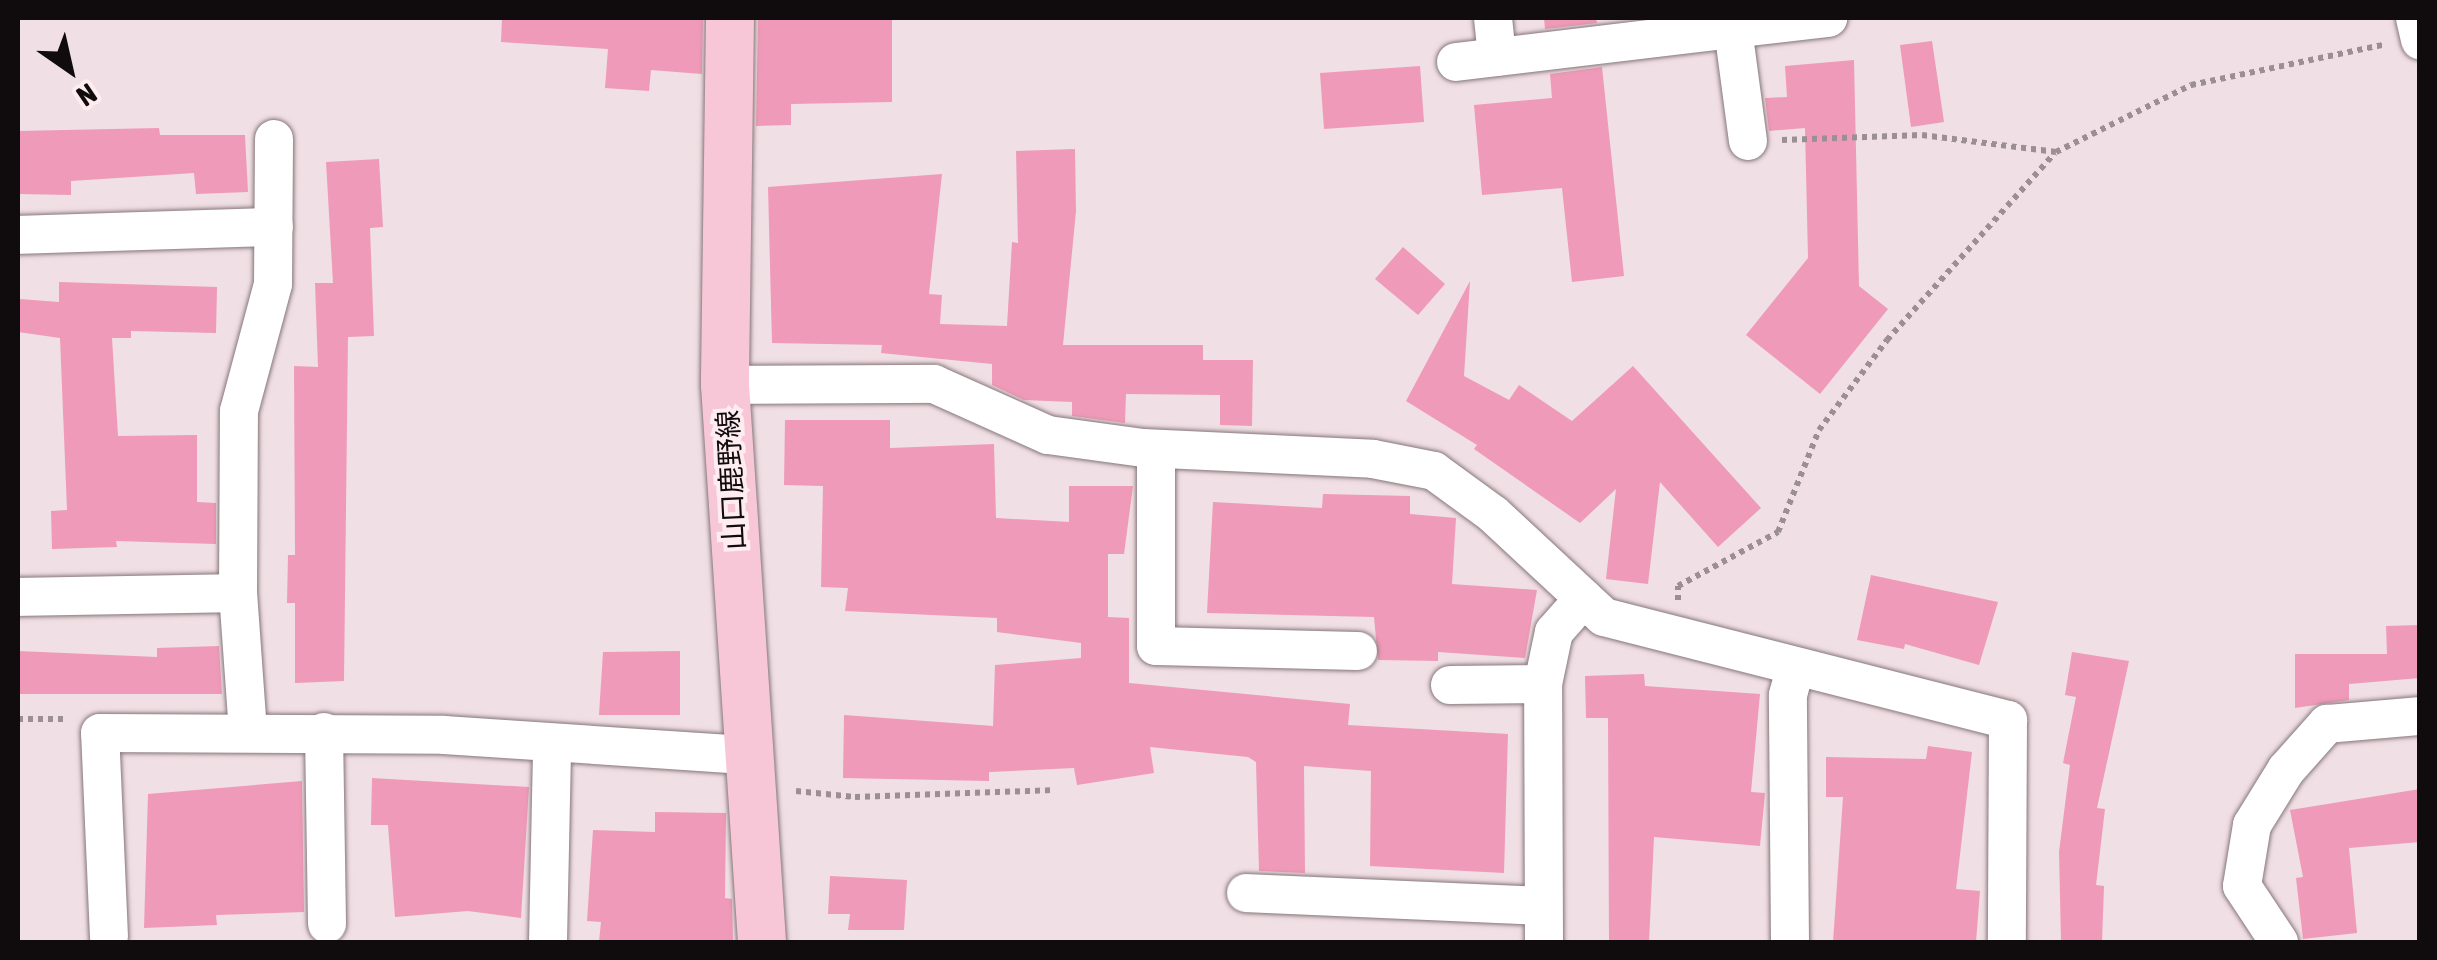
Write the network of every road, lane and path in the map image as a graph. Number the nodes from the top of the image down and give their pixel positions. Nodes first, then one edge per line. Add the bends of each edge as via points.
1 (730, 18) edge
2 (1493, 18) edge
3 (1828, 18) edge
4 (2415, 18) edge
5 (1733, 23) edge
6 (2419, 40) edge
7 (1497, 57) junction
8 (1456, 62) dead end
9 (274, 139) dead end
10 (1748, 141) joint
11 (2056, 152) junction
12 (274, 227) junction
13 (18, 234) edge
14 (726, 386) junction
15 (1156, 449) junction
16 (238, 593) junction
17 (18, 597) edge
18 (1584, 598) junction
19 (1678, 641) junction
20 (1358, 651) dead end
21 (1795, 668) junction
22 (1450, 684) dead end
23 (1543, 684) junction
24 (2420, 716) edge
25 (248, 732) junction
26 (324, 732) junction
27 (552, 743) junction
28 (749, 771) junction
29 (1052, 790) dead end
30 (1246, 893) dead end
31 (326, 924) dead end
32 (1543, 924) edge
33 (109, 937) dead end
34 (548, 942) edge
35 (762, 942) edge
36 (1790, 942) edge
37 (2007, 942) edge
38 (2278, 942) edge

1 - 14 main road, 山口鹿野線
2 - 7 street
3 - 5 street
4 - 6 street
5 - 7 street
5 - 10 street
6 - 11 path via 2191,85
7 - 8 street
9 - 12 street
10 - 11 path via 1922,135
11 - 19 path via 1887,340 1819,430 1778,532 1678,586
12 - 13 street
12 - 16 street via 273,284 239,411
14 - 15 street via 934,384 1048,435
14 - 28 main road, 山口鹿野線
15 - 18 street via 1373,458 1434,471 1493,514
15 - 20 street via 1156,646
16 - 17 street
16 - 25 street
18 - 19 street via 1604,617
18 - 23 street via 1554,632
19 - 21 street
21 - 36 street via 1788,695
21 - 37 street via 2008,720
22 - 23 street
23 - 32 street
24 - 38 street via 2327,724 2286,770 2252,826 2242,886
25 - 26 street
25 - 33 street via 100,733
26 - 27 street
26 - 31 street
27 - 28 street
27 - 34 street
28 - 29 path via 855,797
28 - 35 main road, 山口鹿野線
30 - 32 street

